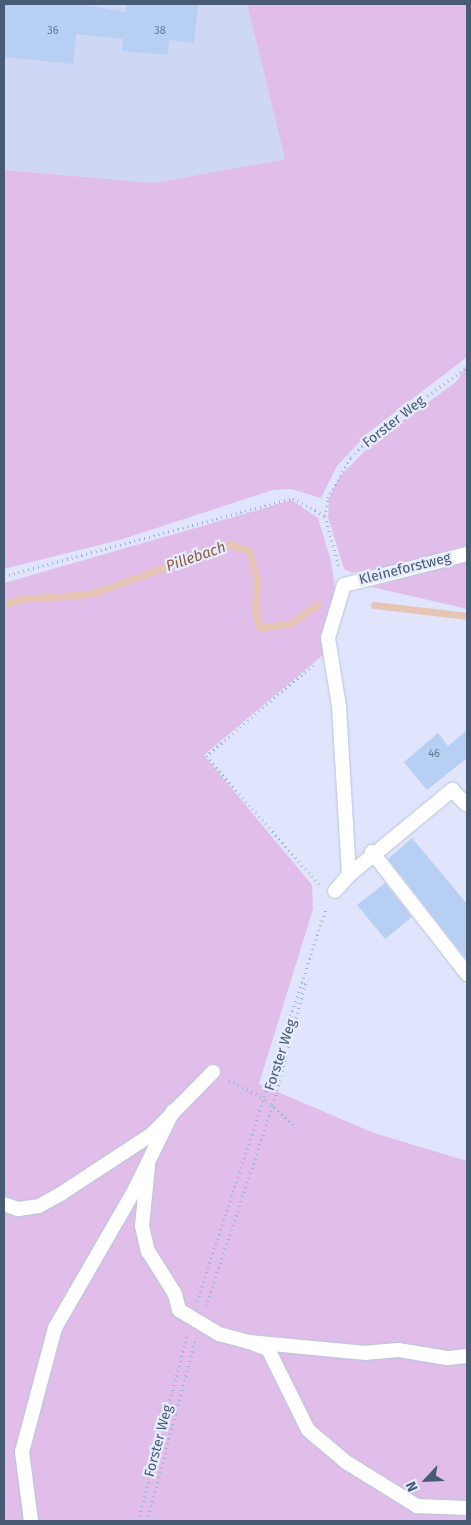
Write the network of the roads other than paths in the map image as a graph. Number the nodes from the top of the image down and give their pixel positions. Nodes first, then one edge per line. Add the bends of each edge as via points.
1 (467, 554) edge
2 (467, 805) edge
3 (372, 852) junction
4 (349, 875) junction
5 (332, 893) road end
6 (467, 974) edge
7 (213, 1072) road end
8 (173, 1112) junction
9 (148, 1163) junction
10 (4, 1204) edge
11 (249, 1342) junction
12 (467, 1356) edge
13 (467, 1508) edge
14 (31, 1521) edge

1 - 4 lane, Kleineforstweg via 344,585 328,638 339,706
2 - 3 lane via 452,790
3 - 4 lane
3 - 6 lane
4 - 5 lane
7 - 8 lane
8 - 9 lane
8 - 10 lane via 152,1134 39,1206 18,1209
9 - 11 lane via 142,1226 148,1251 175,1294 179,1310 196,1321
9 - 14 lane via 55,1328 22,1452
11 - 12 lane via 366,1353 398,1350 447,1358
11 - 13 lane via 268,1349 308,1430 346,1462 417,1506

